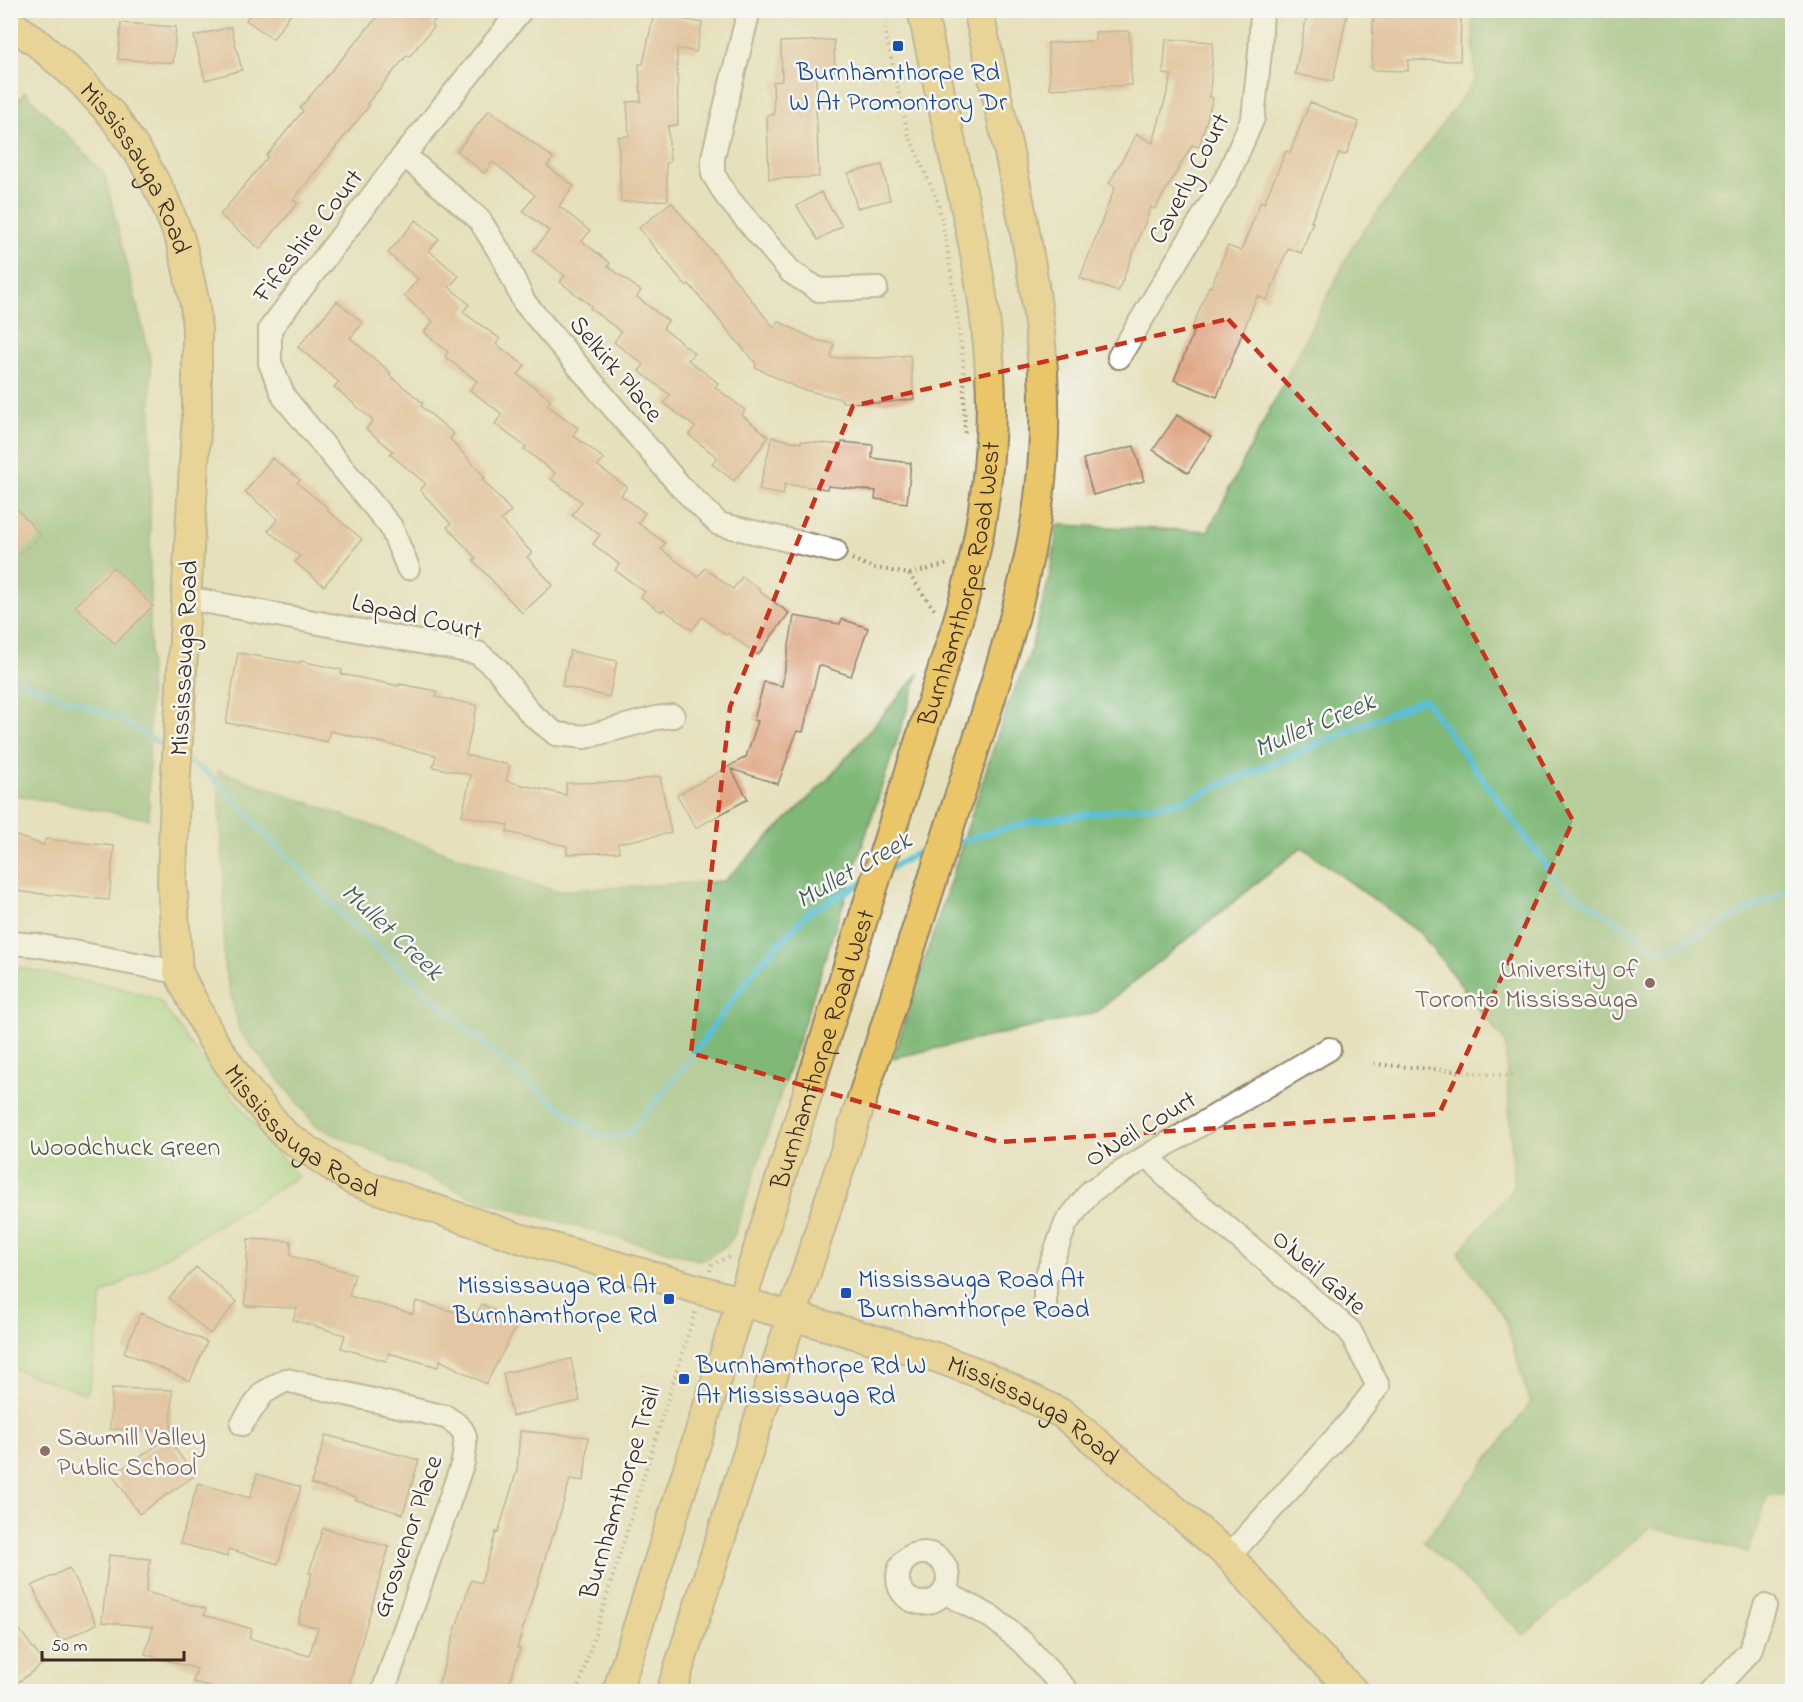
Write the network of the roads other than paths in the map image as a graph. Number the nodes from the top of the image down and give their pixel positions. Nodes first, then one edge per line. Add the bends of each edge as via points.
1 (521, 10) edge
2 (749, 10) edge
3 (922, 10) edge
4 (978, 10) edge
5 (1262, 10) edge
6 (10, 23) edge
7 (404, 155) junction
8 (876, 288) dead end
9 (1119, 357) dead end
10 (835, 551) road end
11 (408, 568) dead end
12 (187, 598) junction
13 (673, 716) dead end
14 (10, 943) edge
15 (178, 972) junction
16 (1329, 1049) dead end
17 (1149, 1155) junction
18 (741, 1301) junction
19 (1045, 1307) dead end
20 (791, 1316) junction
21 (242, 1424) dead end
22 (1229, 1556) junction
23 (944, 1592) dead end
24 (1765, 1606) dead end
25 (383, 1692) edge
26 (617, 1692) edge
27 (671, 1692) edge
28 (1068, 1692) edge
29 (1354, 1692) edge
30 (1712, 1692) edge

1 - 7 street, Fifeshire Court
2 - 8 street via 713,158 713,174 727,197 791,272 819,290
3 - 18 main road, Burnhamthorpe Road West via 976,254 991,403 987,478 962,608
4 - 20 main road, Burnhamthorpe Road West via 1037,302 1044,389 1041,479 1031,548 1013,625
5 - 9 street, Caverly Court via 1253,118 1227,177
6 - 12 main road, Mississauga Road via 80,80 113,116 164,199 180,239 197,330 197,413
7 - 10 street, Selkirk Place via 479,219 524,302 680,486 719,524
7 - 11 street, Fifeshire Court via 270,329 270,363 284,397 391,527
12 - 13 street, Lapad Court via 478,653 498,670 531,714 556,734 585,737
12 - 15 main road, Mississauga Road via 172,881
14 - 15 street
15 - 18 main road, Mississauga Road via 212,1039 250,1094 285,1135 354,1181 519,1238
16 - 17 street, O'Neil Court
17 - 19 street, O'Neil Court via 1092,1191 1066,1223 1045,1280
17 - 22 street, O'Neil Gate via 1166,1176 1350,1331 1378,1386
18 - 20 main road, Mississauga Road
18 - 26 main road, Burnhamthorpe Road West
20 - 22 main road, Mississauga Road via 935,1357 981,1374 1063,1414
20 - 27 main road, Burnhamthorpe Road West
21 - 25 street, Grosvenor Place via 263,1393 286,1380 446,1417 460,1425 466,1437 463,1462
22 - 29 main road, Mississauga Road
23 - 28 street via 993,1618 1022,1642
24 - 30 street via 1750,1651

